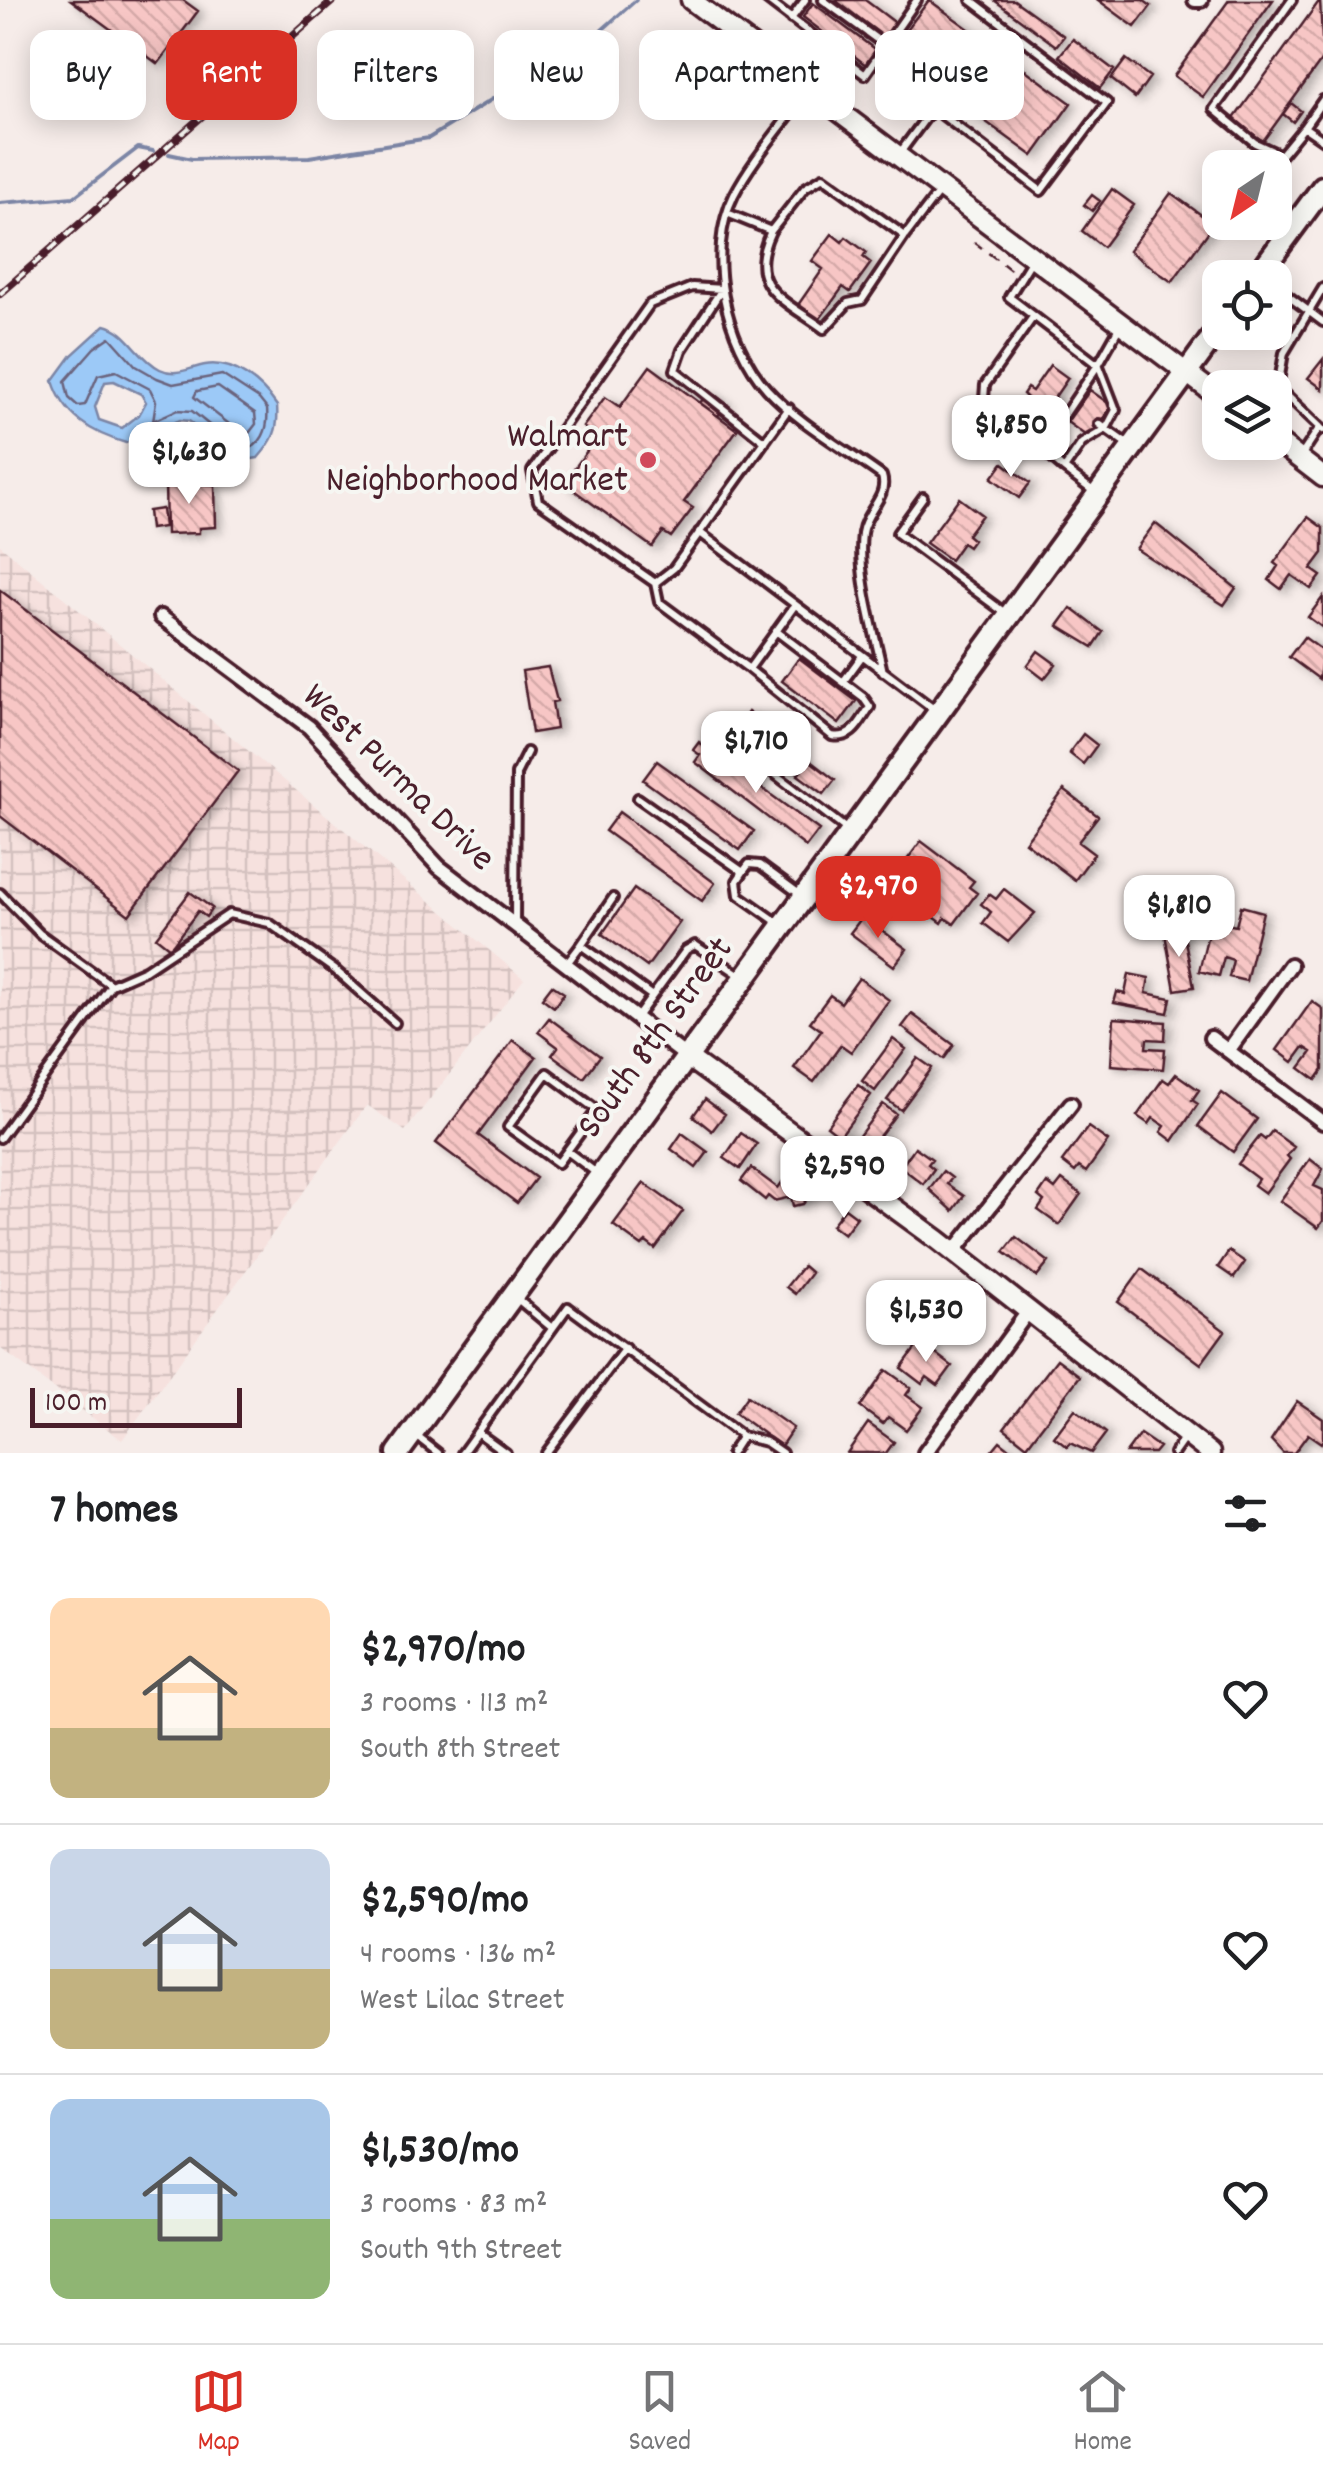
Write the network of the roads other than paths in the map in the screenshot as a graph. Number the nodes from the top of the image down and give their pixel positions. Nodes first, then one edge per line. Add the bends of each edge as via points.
1 (691, 0) edge
2 (767, 0) edge
3 (805, 0) edge
4 (823, 0) edge
5 (917, 0) edge
6 (971, 0) edge
7 (1292, 0) edge
8 (792, 19) junction
9 (732, 30) edge
10 (897, 30) edge
11 (1011, 30) edge
12 (875, 38) edge
13 (1024, 40) edge
14 (875, 62) edge
15 (1323, 100) edge
16 (787, 120) edge
17 (852, 120) edge
18 (924, 120) edge
19 (948, 120) edge
20 (1304, 127) junction
21 (1323, 140) edge
22 (898, 155) junction
23 (1323, 186) edge
24 (942, 188) junction
25 (727, 213) junction
26 (770, 231) junction
27 (906, 236) junction
28 (1034, 258) junction
29 (1275, 260) edge
30 (1323, 288) edge
31 (722, 289) junction
32 (1292, 300) edge
33 (1308, 311) junction
34 (1033, 317) junction
35 (1323, 322) edge
36 (1121, 323) junction
37 (1204, 350) edge
38 (1098, 365) junction
39 (1187, 373) junction
40 (1202, 384) edge
41 (789, 408) junction
42 (1103, 426) junction
43 (1322, 429) edge
44 (764, 442) junction
45 (1042, 448) junction
46 (1132, 448) junction
47 (1292, 453) edge
48 (1299, 459) junction
49 (1064, 470) junction
50 (1323, 477) edge
51 (1098, 495) junction
52 (924, 497) dead end
53 (699, 532) junction
54 (655, 583) junction
55 (795, 605) junction
56 (1010, 616) junction
57 (161, 617) dead end
58 (776, 630) junction
59 (862, 656) junction
60 (749, 669) junction
61 (883, 672) junction
62 (844, 682) junction
63 (940, 714) junction
64 (724, 735) dead end
65 (528, 752) dead end
66 (638, 798) dead end
67 (852, 833) junction
68 (742, 872) junction
69 (0, 893) edge
70 (613, 898) dead end
71 (804, 898) junction
72 (513, 926) junction
73 (784, 926) junction
74 (581, 945) junction
75 (566, 966) junction
76 (1290, 966) dead end
77 (745, 978) junction
78 (111, 985) junction
79 (652, 996) junction
80 (636, 1019) junction
81 (395, 1023) dead end
82 (1211, 1038) dead end
83 (1228, 1050) junction
84 (687, 1057) junction
85 (1071, 1104) dead end
86 (1323, 1122) edge
87 (0, 1138) edge
88 (568, 1150) junction
89 (600, 1176) junction
90 (953, 1253) junction
91 (513, 1296) junction
92 (1027, 1312) junction
93 (552, 1328) junction
94 (625, 1348) junction
95 (477, 1432) junction
96 (412, 1433) junction
97 (1186, 1435) junction
98 (742, 1436) junction
99 (398, 1453) edge
100 (438, 1453) edge
101 (462, 1453) edge
102 (506, 1453) edge
103 (546, 1453) edge
104 (730, 1453) edge
105 (782, 1453) edge
106 (925, 1453) edge
107 (1174, 1453) edge
108 (1210, 1453) edge

1 - 9 main road
2 - 8 lane
3 - 8 lane
4 - 12 lane
5 - 10 lane
6 - 11 lane
7 - 20 lane via 1214,109 1281,155
8 - 14 lane via 866,75
13 - 19 lane via 1107,103 1041,192
15 - 20 lane
16 - 25 lane
17 - 22 main road
18 - 22 lane
20 - 21 lane
22 - 24 main road
23 - 29 main road
24 - 27 lane
24 - 28 main road
25 - 26 lane
25 - 31 lane
26 - 27 lane via 805,188 823,177
26 - 27 lane via 758,257 766,286 824,329 848,303 862,300
28 - 34 lane via 1009,297
28 - 36 main road
30 - 33 lane
31 - 41 lane via 754,373
31 - 44 lane via 675,370
31 - 54 lane via 692,286 650,304 532,471 538,501
32 - 33 lane
33 - 35 lane
33 - 43 lane via 1284,353 1278,388
34 - 38 lane
34 - 45 lane via 983,392 992,408
36 - 38 lane
36 - 39 main road
37 - 39 main road, South 8th Street
38 - 42 lane via 1116,410
38 - 45 lane
39 - 40 main road
39 - 46 main road, South 8th Street
41 - 44 lane
41 - 61 lane via 882,476 882,495 862,532 862,557
42 - 46 lane
42 - 49 lane
43 - 48 lane
44 - 53 lane
45 - 49 lane
46 - 51 main road, South 8th Street
47 - 48 main road
48 - 50 main road
49 - 51 lane
51 - 56 main road, South 8th Street
52 - 56 lane via 897,533
53 - 54 lane
53 - 55 lane
54 - 60 lane via 658,602
55 - 58 lane
55 - 59 lane
56 - 63 main road, South 8th Street
57 - 72 street, West Purma Drive via 308,727 405,836
58 - 60 lane
58 - 62 lane
59 - 61 lane
59 - 62 lane
60 - 62 lane via 832,736 844,738 870,707
61 - 63 lane
63 - 67 main road, South 8th Street
64 - 67 lane
65 - 72 lane via 516,774
66 - 68 lane
67 - 71 main road, South 8th Street
68 - 71 lane via 760,865
68 - 73 lane via 739,895
69 - 78 lane via 40,934
70 - 74 lane
71 - 73 main road, South 8th Street
72 - 75 street, West Purma Drive
73 - 77 main road, South 8th Street
74 - 75 lane
74 - 79 lane
75 - 80 street, West Purma Drive
76 - 83 street
77 - 79 lane via 695,944
77 - 84 main road, South 8th Street
78 - 81 lane via 229,914 268,923
78 - 87 lane
79 - 80 lane
80 - 84 street, West Purma Drive
82 - 83 street
83 - 86 street
84 - 89 main road, South 8th Street
84 - 90 main road
85 - 90 street
88 - 88 lane via 597,1110 548,1073 508,1127 558,1164
88 - 89 lane
89 - 91 main road, South 8th Street
90 - 92 main road
91 - 93 lane
91 - 96 main road, South 8th Street
92 - 97 main road
92 - 106 street
93 - 94 lane via 568,1307
93 - 95 lane
94 - 98 lane
94 - 103 lane
95 - 101 lane
95 - 102 lane
96 - 99 main road, South 8th Street
96 - 100 lane
97 - 107 lane
97 - 108 main road
98 - 104 lane
98 - 105 lane

